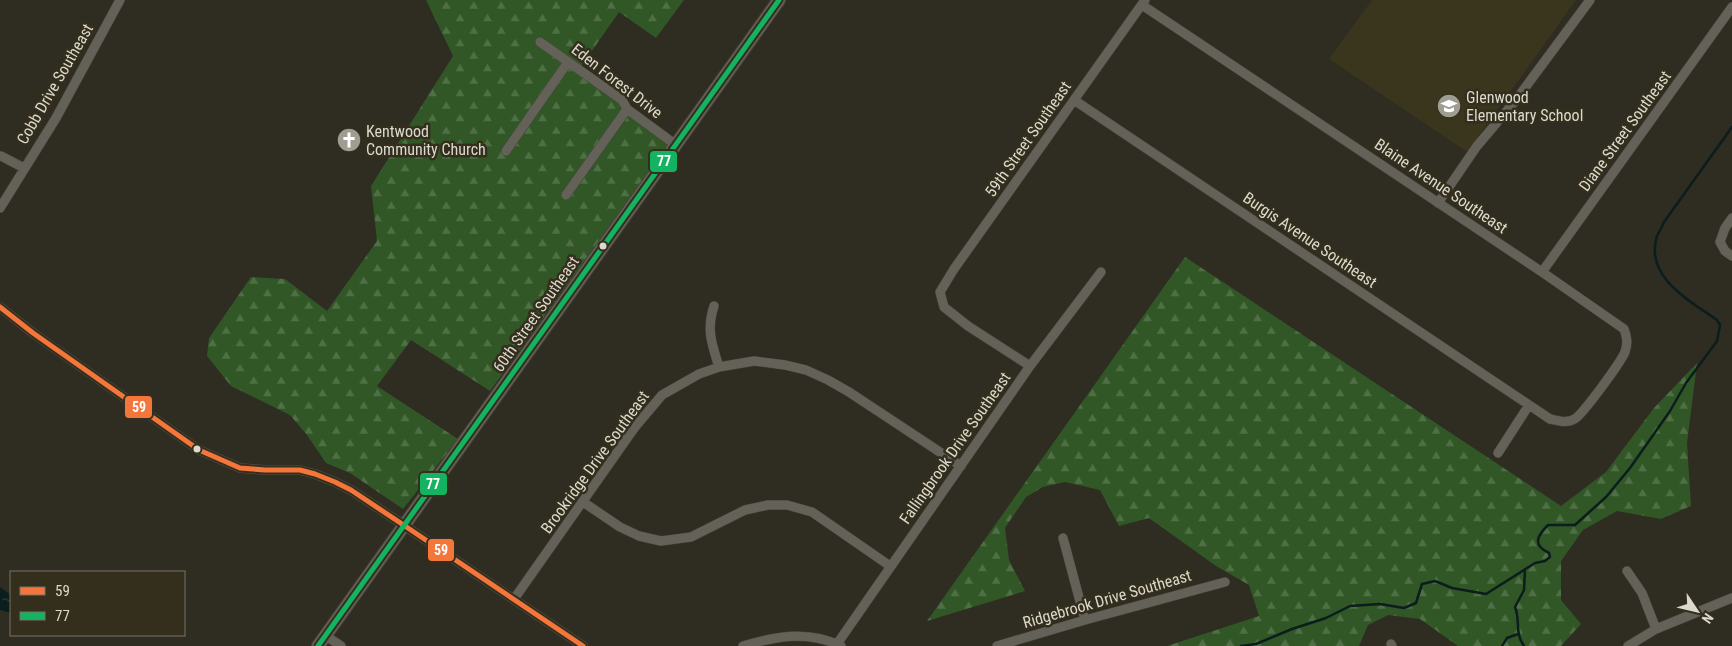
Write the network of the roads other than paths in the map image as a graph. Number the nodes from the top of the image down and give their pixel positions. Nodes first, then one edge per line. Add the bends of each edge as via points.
1 (120, 0) edge
2 (779, 0) edge
3 (1590, 0) edge
4 (1143, 2) edge
5 (1732, 7) edge
6 (540, 42) dead end
7 (568, 62) junction
8 (1074, 100) junction
9 (627, 110) junction
10 (676, 145) junction
11 (506, 151) dead end
12 (1, 156) edge
13 (24, 168) junction
14 (566, 195) dead end
15 (1438, 203) junction
16 (0, 208) edge
17 (1732, 218) edge
18 (1732, 256) edge
19 (1100, 272) dead end
20 (1542, 272) junction
21 (714, 306) dead end
22 (0, 307) edge
23 (1030, 366) junction
24 (719, 367) junction
25 (1529, 405) junction
26 (1564, 422) joint
27 (1498, 453) dead end
28 (961, 466) junction
29 (583, 502) junction
30 (405, 526) junction
31 (1063, 538) dead end
32 (890, 566) junction
33 (1627, 571) dead end
34 (1225, 582) dead end
35 (1732, 598) edge
36 (514, 599) junction
37 (1084, 620) junction
38 (1656, 628) junction
39 (322, 641) edge
40 (747, 645) edge
41 (839, 645) edge
42 (1004, 645) edge
43 (340, 646) edge
44 (583, 646) edge
45 (1628, 646) edge

1 - 13 street, Cobb Drive Southeast via 56,118
2 - 10 main road, 60th Street Southeast
3 - 15 street via 1516,100 1477,146
4 - 8 street, 59th Street Southeast
4 - 15 street, Blaine Avenue Southeast
5 - 20 street, Diane Street Southeast
6 - 7 street, Eden Forest Drive
7 - 9 street, Eden Forest Drive via 622,100
7 - 11 street
8 - 23 street, 59th Street Southeast via 940,292 944,308
8 - 25 street, Burgis Avenue Southeast
9 - 10 street, Eden Forest Drive
9 - 14 street
10 - 30 main road, 60th Street Southeast
12 - 13 street
13 - 16 street, Cobb Drive Southeast
15 - 20 street, Blaine Avenue Southeast
17 - 18 street via 1720,242
19 - 23 street, Fallingbrook Drive Southeast
20 - 26 street, Blaine Avenue Southeast via 1609,317 1624,329 1628,338 1625,353 1586,408 1576,418
21 - 24 street via 709,323
22 - 30 street via 199,450 240,468 300,470 315,474 351,490
23 - 28 street, Fallingbrook Drive Southeast
24 - 28 street, Brookridge Drive Southeast via 754,362 806,370 849,392
24 - 29 street, Brookridge Drive Southeast via 699,374 662,395
25 - 26 street, Burgis Avenue Southeast via 1550,419
25 - 27 street
28 - 32 street, Fallingbrook Drive Southeast
29 - 32 street via 639,536 661,541 691,537 745,510 787,505 812,512
29 - 36 street, Brookridge Drive Southeast
30 - 36 street
30 - 39 main road, 60th Street Southeast
31 - 37 street
32 - 41 street, Fallingbrook Drive Southeast
33 - 38 street via 1642,593
34 - 37 street, Ridgebrook Drive Southeast
35 - 38 street
36 - 44 street
37 - 42 street, Ridgebrook Drive Southeast
38 - 45 street
39 - 43 street
40 - 41 street via 774,637 802,635

